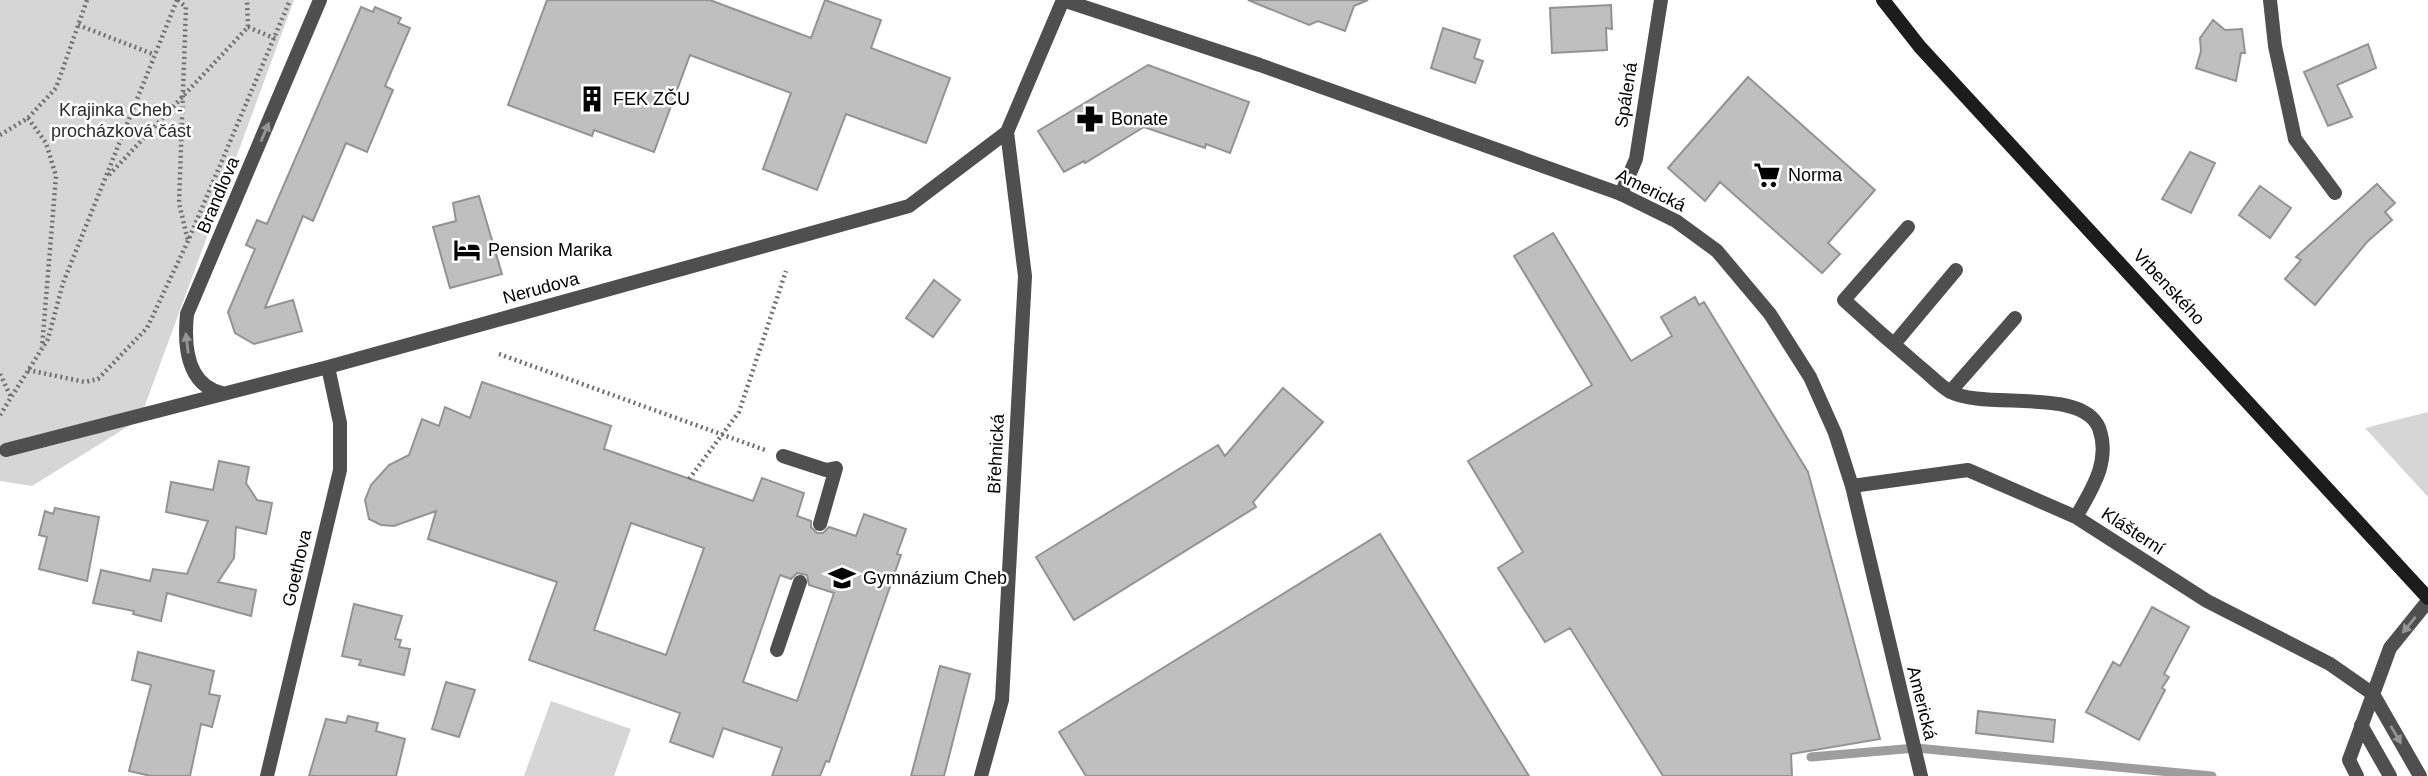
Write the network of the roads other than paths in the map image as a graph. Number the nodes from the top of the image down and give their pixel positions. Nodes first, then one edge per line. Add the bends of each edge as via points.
1 (320, 0) edge
2 (1063, 0) edge
3 (1661, 0) edge
4 (1883, 0) edge
5 (2270, 0) edge
6 (1007, 132) junction
7 (2335, 193) dead end
8 (1621, 194) junction
9 (1908, 227) dead end
10 (1956, 270) dead end
11 (2015, 318) dead end
12 (1894, 344) junction
13 (328, 367) junction
14 (1950, 392) junction
15 (223, 393) junction
16 (6, 450) dead end
17 (783, 456) road end
18 (1852, 486) junction
19 (2076, 517) junction
20 (820, 524) dead end
21 (800, 582) dead end
22 (2428, 600) edge
23 (777, 650) dead end
24 (2373, 694) junction
25 (2361, 725) junction
26 (267, 776) edge
27 (981, 776) edge
28 (1921, 776) edge
29 (2357, 776) edge
30 (2390, 776) edge
31 (2420, 776) edge

15 -> 1 street, Brandlova via 210,390 195,376 185,337 187,314
2 - 6 street, Nerudova
2 - 8 street, Americká
3 - 8 street, Spálená via 1636,159
4 - 22 main road, Vrbenského via 1920,47
5 - 7 street via 2295,139
6 - 13 street, Nerudova via 909,206
6 - 27 street, Břehnická via 1025,276 1002,700
8 - 18 street, Americká via 1676,221 1717,251 1770,313 1810,377
9 - 12 street via 1844,300
10 - 12 street
11 - 14 street
12 - 14 street
13 - 15 street, Nerudova
13 - 26 street, Goethova via 340,423 340,470
14 - 19 street via 2061,404 2096,421 2104,442 2101,464
15 - 16 street, Nerudova
17 - 20 street via 826,470 836,468
18 - 19 street, Klášterní via 1968,470
18 - 28 street, Americká
19 - 24 street, Klášterní via 2207,601 2330,664
21 - 23 street
22 -> 24 street via 2390,648
24 - 25 street
24 -> 31 street
25 - 29 street via 2348,760
25 - 30 street

